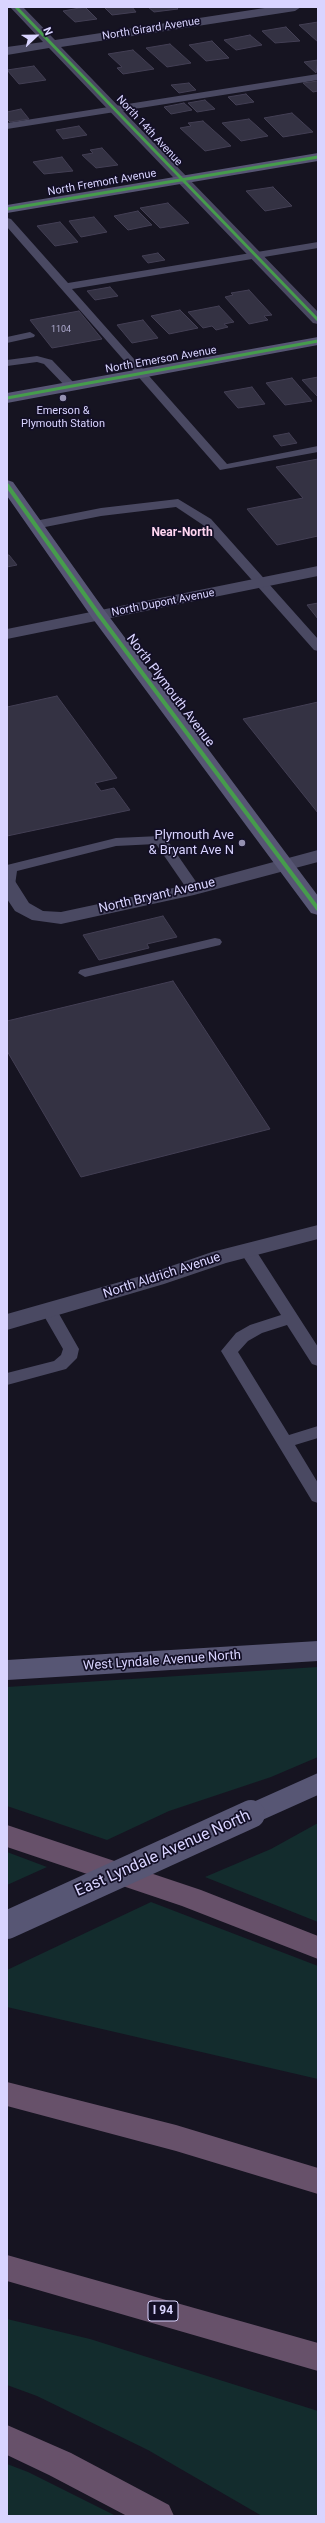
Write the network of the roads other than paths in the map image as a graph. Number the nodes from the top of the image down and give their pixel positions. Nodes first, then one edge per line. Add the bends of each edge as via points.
1 (16, 7) edge
2 (295, 7) edge
3 (52, 44) junction
4 (7, 51) edge
5 (318, 77) edge
6 (117, 110) junction
7 (7, 126) edge
8 (318, 157) edge
9 (181, 180) junction
10 (7, 210) edge
11 (7, 221) edge
12 (318, 245) edge
13 (255, 256) junction
14 (65, 288) junction
15 (318, 320) edge
16 (30, 335) dead end
17 (7, 340) edge
18 (318, 341) edge
19 (7, 363) edge
20 (141, 374) junction
21 (71, 386) junction
22 (7, 398) edge
23 (318, 449) edge
24 (7, 485) edge
25 (35, 525) junction
26 (318, 571) edge
27 (261, 583) junction
28 (99, 615) junction
29 (7, 634) edge
30 (318, 647) edge
31 (318, 856) edge
32 (286, 864) junction
33 (8, 885) joint
34 (194, 889) junction
35 (318, 909) edge
36 (215, 942) dead end
37 (85, 974) dead end
38 (318, 1232) edge
39 (248, 1250) junction
40 (48, 1309) junction
41 (291, 1318) junction
42 (7, 1322) edge
43 (318, 1360) edge
44 (7, 1379) edge
45 (318, 1432) edge
46 (284, 1442) junction
47 (318, 1497) edge
48 (318, 1651) edge
49 (7, 1670) edge
50 (318, 1783) edge
51 (7, 1836) edge
52 (7, 1925) edge
53 (318, 1948) edge
54 (7, 2094) edge
55 (318, 2181) edge
56 (7, 2268) edge
57 (318, 2357) edge
58 (7, 2440) edge
59 (158, 2516) edge

1 - 3 street, North 14th Avenue
2 - 3 street, North Girard Avenue
3 - 4 street, North Girard Avenue
3 - 6 street, North 14th Avenue
5 - 6 lane
6 - 7 lane
6 - 9 street, North 14th Avenue
8 - 9 main road, North Fremont Avenue
9 - 10 main road, North Fremont Avenue
9 - 13 street, North 14th Avenue
11 - 14 lane
12 - 13 lane
13 - 14 lane
13 - 15 street, North 14th Avenue
14 - 20 lane
16 - 17 lane
18 - 20 main road, North Emerson Avenue
19 - 21 lane via 37,359 48,362
20 - 21 main road, North Emerson Avenue
20 - 23 lane via 224,468
21 - 22 main road, North Emerson Avenue
24 - 25 main road, North Plymouth Avenue
25 - 27 lane via 101,512 178,503 207,522
25 - 28 main road, North Plymouth Avenue
26 - 27 street, North Dupont Avenue
27 - 28 street, North Dupont Avenue
27 - 30 lane
28 - 29 street, North Dupont Avenue
28 - 32 main road, North Plymouth Avenue
31 - 32 street, North Bryant Avenue
32 - 34 street, North Bryant Avenue
32 - 35 main road, North Plymouth Avenue
33 - 34 street, North Bryant Avenue via 22,907 39,916 61,918
33 - 34 lane via 10,868 116,842 160,840
36 - 37 lane
38 - 39 street, North Aldrich Avenue
39 - 40 street, North Aldrich Avenue
39 - 41 lane
40 - 42 street, North Aldrich Avenue
40 - 44 lane via 71,1349 69,1358 60,1365
41 - 43 lane
41 - 46 lane via 256,1329 242,1337 229,1351
45 - 46 lane
46 - 47 lane
48 - 49 main road, West Lyndale Avenue North
50 - 52 main road, East Lyndale Avenue North, bridge
51 - 53 highway via 191,1898
54 - 55 highway via 176,2138
56 - 57 highway, I 94
58 - 59 highway via 60,2464

